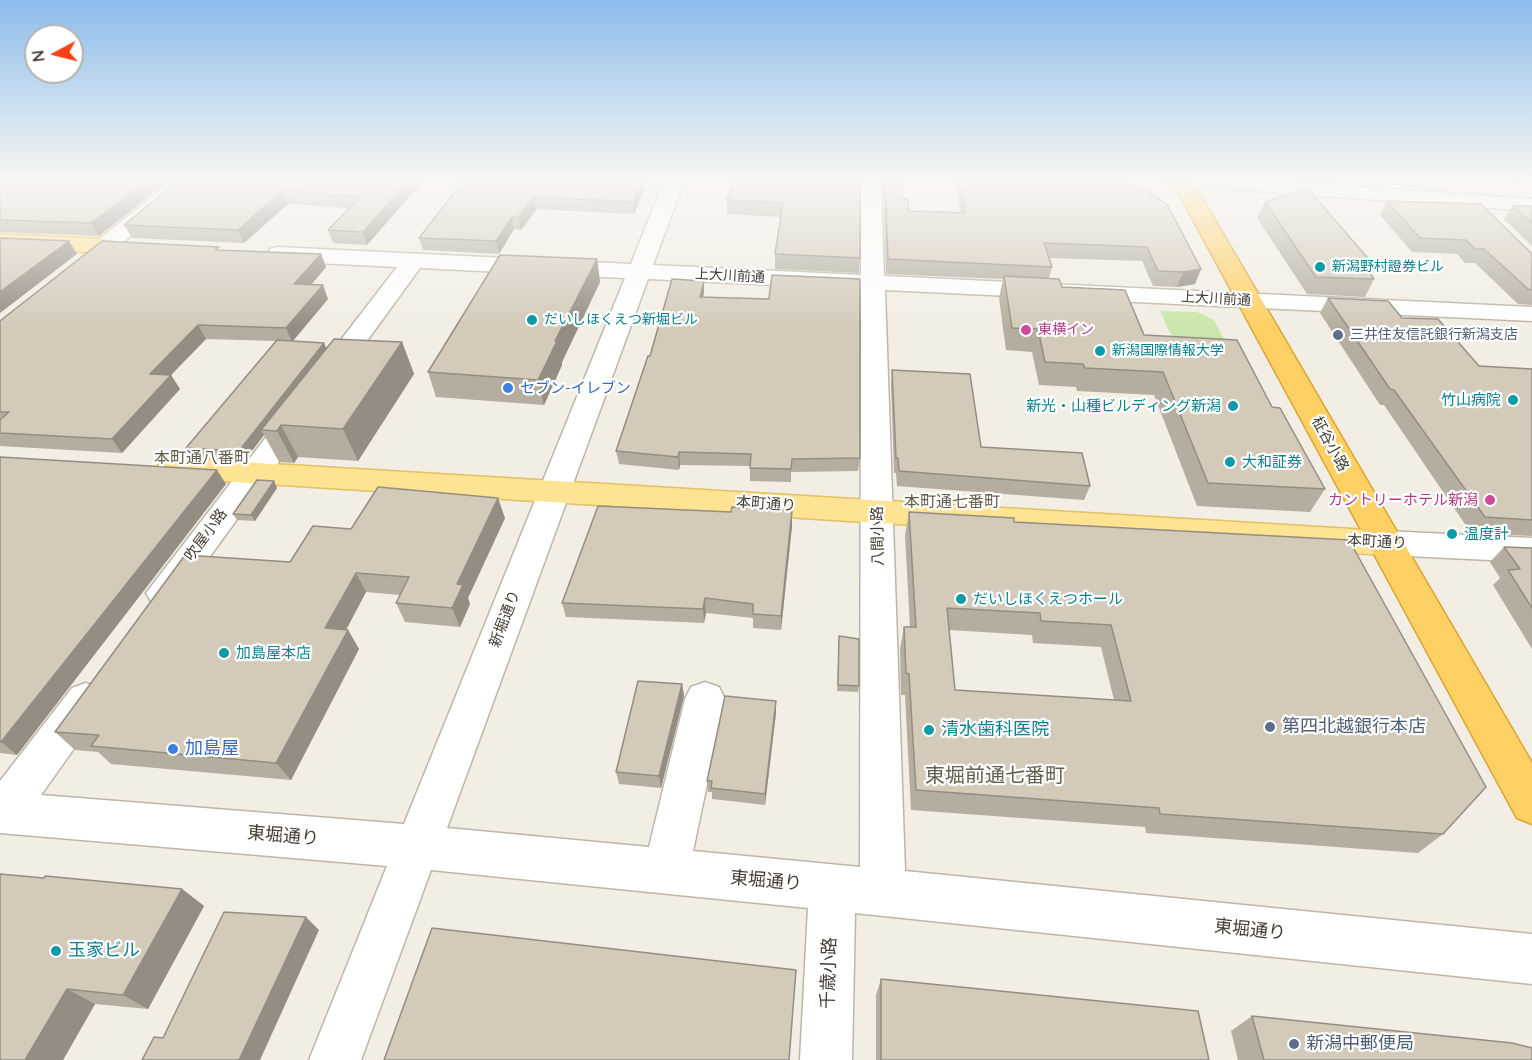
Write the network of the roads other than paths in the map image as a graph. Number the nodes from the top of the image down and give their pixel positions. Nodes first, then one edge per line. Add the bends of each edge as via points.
1 (127, 228) edge
2 (656, 228) edge
3 (873, 228) edge
4 (1206, 228) edge
5 (0, 241) edge
6 (105, 246) junction
7 (141, 248) edge
8 (261, 253) edge
9 (413, 261) junction
10 (79, 266) edge
11 (639, 271) junction
12 (875, 283) junction
13 (1249, 301) junction
14 (1532, 314) edge
15 (149, 466) edge
16 (252, 473) junction
17 (555, 491) junction
18 (878, 511) junction
19 (1385, 543) junction
20 (1532, 550) edge
21 (148, 614) edge
22 (100, 680) edge
23 (705, 699) dead end
24 (1532, 804) edge
25 (1, 812) edge
26 (417, 847) junction
27 (666, 872) junction
28 (832, 887) junction
29 (883, 894) junction
30 (1532, 959) edge
31 (335, 1060) edge
32 (826, 1060) edge

1 - 6 street
2 - 11 street, 新堀通り
3 - 12 street, 八間小路
4 - 13 highway, 柾谷小路
5 - 6 main road
6 - 7 street
6 - 10 main road
8 - 9 street, 上大川前通
9 - 11 street, 上大川前通
9 - 16 street, 吹屋小路
11 - 12 street, 上大川前通
11 - 17 street, 新堀通り
12 - 13 street, 上大川前通
12 - 18 street, 八間小路
13 - 14 street, 上大川前通
13 - 19 highway, 柾谷小路
15 - 16 main road, 本町通り
16 - 17 main road, 本町通り
16 - 21 street, 吹屋小路
17 - 18 main road, 本町通り
17 - 26 street, 新堀通り
18 - 19 main road, 本町通り
18 - 29 street, 八間小路
19 - 20 street, 本町通り
19 - 24 highway, 柾谷小路
22 - 25 street
23 - 27 street
25 - 26 street, 東堀通り
26 - 27 street, 東堀通り
26 - 31 street, 新堀通り
27 - 28 street, 東堀通り
28 - 29 street, 東堀通り
28 - 32 street, 千歳小路
29 - 30 street, 東堀通り

